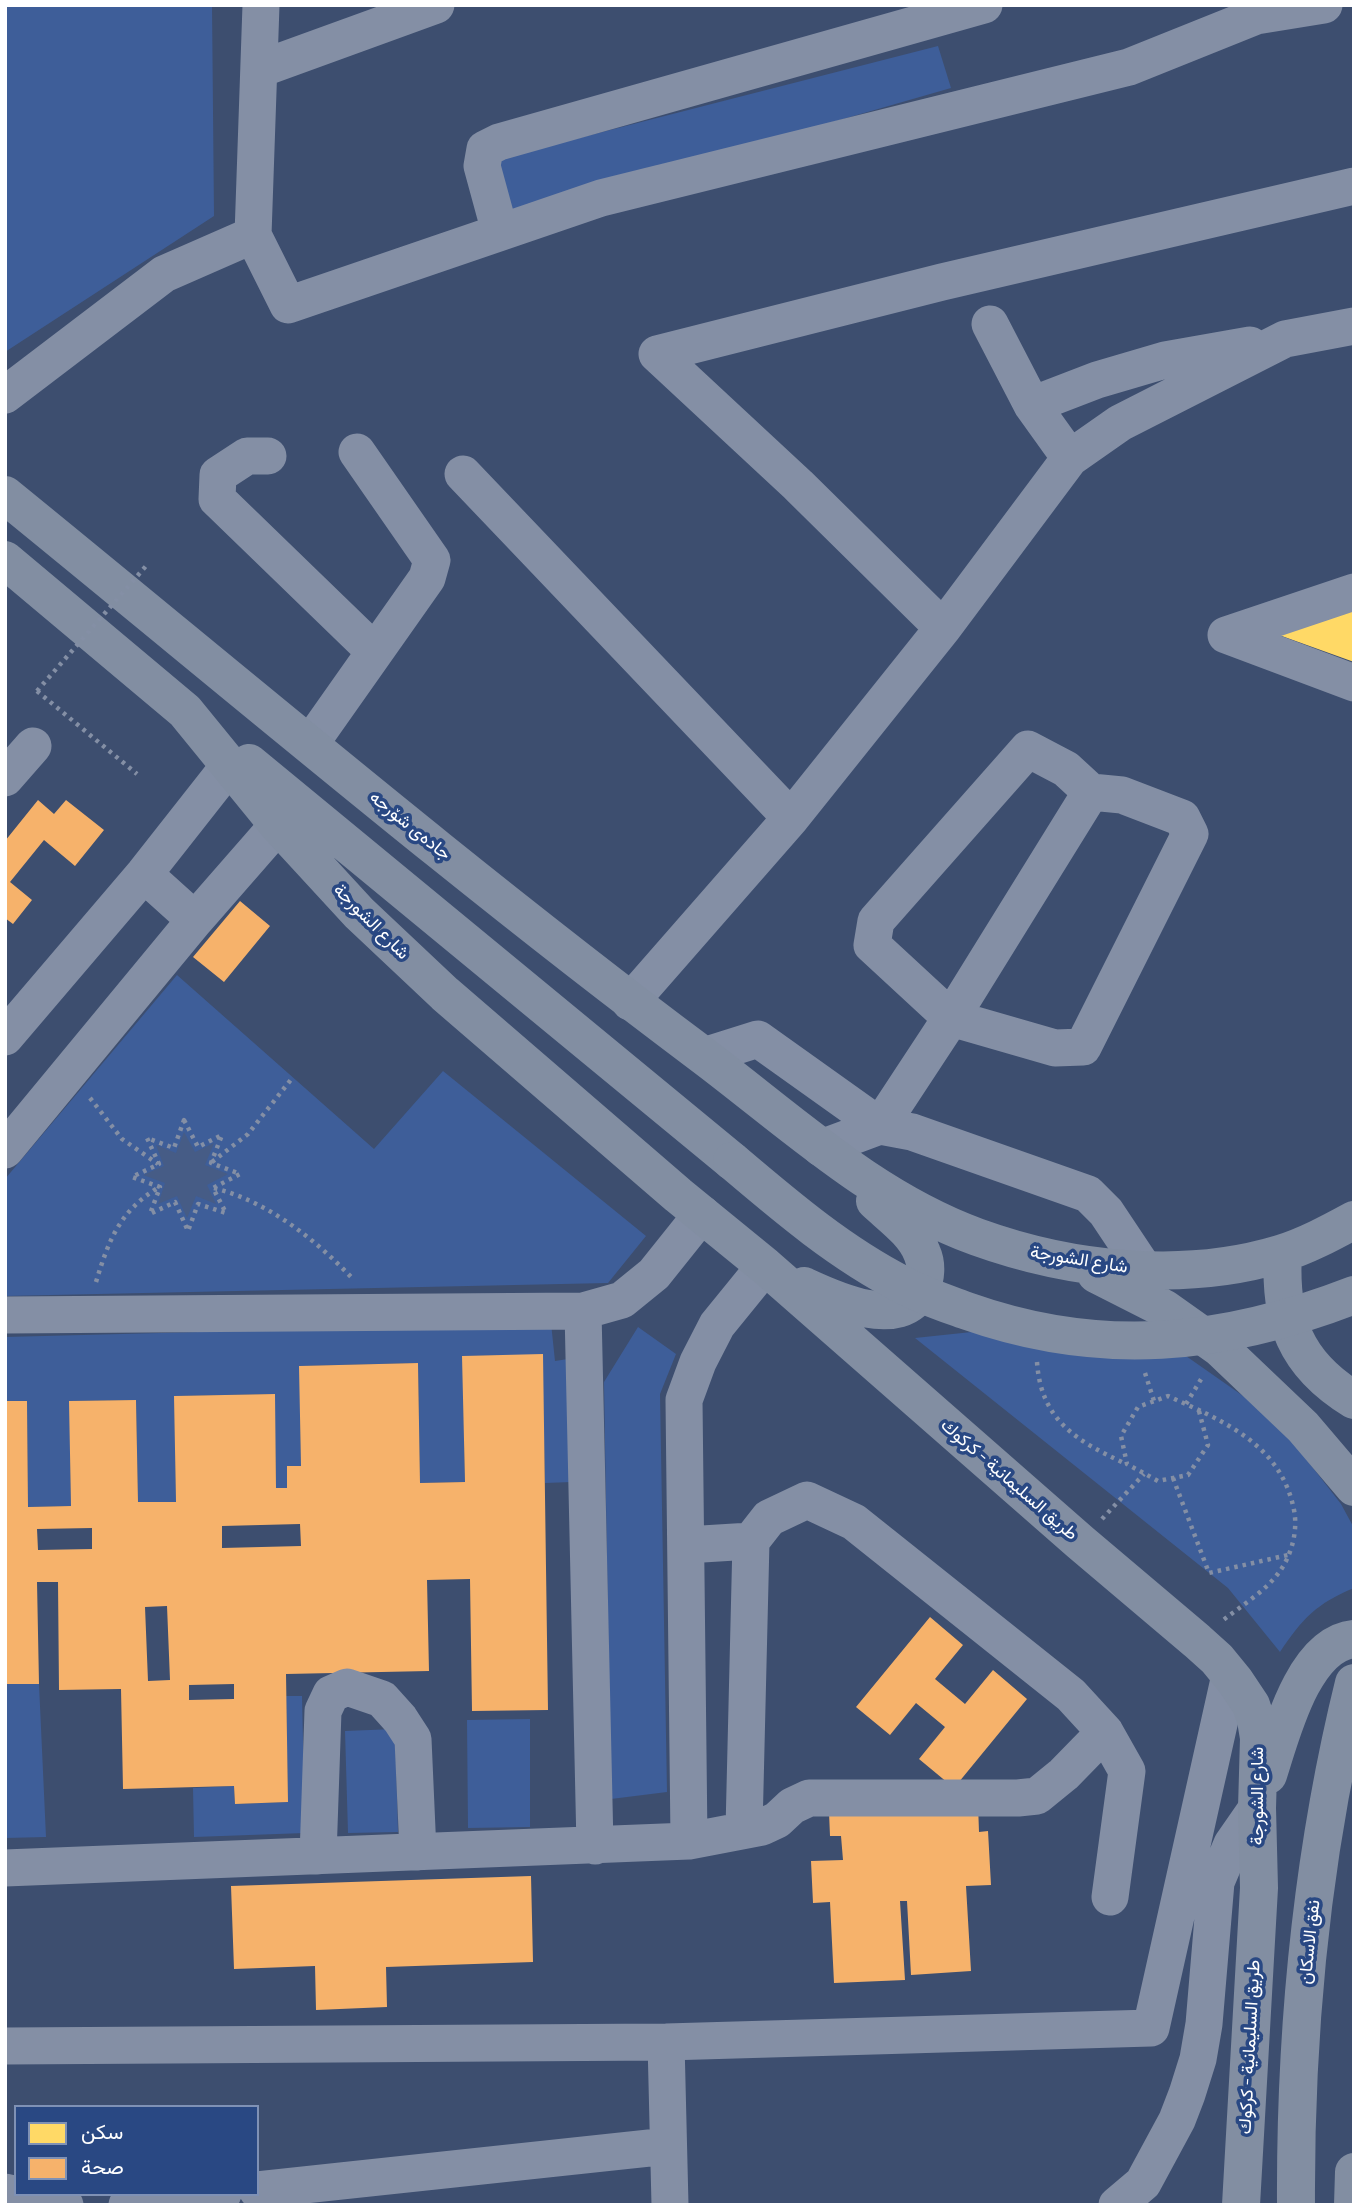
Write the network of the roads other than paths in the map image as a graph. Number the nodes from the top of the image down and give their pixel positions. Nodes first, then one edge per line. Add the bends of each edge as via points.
1 (261, 5) edge
2 (436, 5) edge
3 (984, 5) edge
4 (1222, 5) edge
5 (1324, 5) edge
6 (1256, 16) junction
7 (260, 69) junction
8 (1354, 186) edge
9 (500, 232) junction
10 (253, 235) junction
11 (990, 324) dead end
12 (1354, 326) edge
13 (1285, 339) junction
14 (5, 395) edge
15 (1032, 405) junction
16 (357, 452) dead end
17 (268, 456) dead end
18 (1070, 458) junction
19 (463, 474) dead end
20 (5, 495) edge
21 (5, 560) edge
22 (1354, 592) edge
23 (943, 628) junction
24 (375, 652) junction
25 (1354, 683) edge
26 (185, 711) junction
27 (310, 744) junction
28 (33, 746) dead end
29 (229, 766) junction
30 (5, 778) edge
31 (1091, 792) junction
32 (791, 817) junction
33 (278, 825) junction
34 (144, 874) junction
35 (195, 920) junction
36 (630, 1002) junction
37 (951, 1018) junction
38 (7, 1031) edge
39 (704, 1056) junction
40 (17, 1113) edge
41 (880, 1126) junction
42 (821, 1148) junction
43 (5, 1150) edge
44 (702, 1214) junction
45 (1354, 1220) edge
46 (1283, 1253) junction
47 (1065, 1260) junction
48 (762, 1263) junction
49 (1144, 1269) junction
50 (1354, 1294) edge
51 (583, 1311) junction
52 (5, 1315) edge
53 (1354, 1400) edge
54 (1354, 1487) edge
55 (751, 1542) junction
56 (686, 1545) junction
57 (1354, 1639) edge
58 (1354, 1683) edge
59 (1240, 1690) junction
60 (1105, 1732) junction
61 (1257, 1808) junction
62 (744, 1829) junction
63 (689, 1841) junction
64 (595, 1846) junction
65 (418, 1852) junction
66 (318, 1856) junction
67 (5, 1868) edge
68 (1200, 1879) junction
69 (1259, 1888) joint
70 (1110, 1897) dead end
71 (666, 2042) junction
72 (5, 2046) edge
73 (668, 2146) junction
74 (1354, 2172) edge
75 (259, 2190) edge
76 (23, 2196) edge
77 (206, 2196) edge
78 (65, 2205) edge
79 (127, 2205) edge
80 (670, 2205) edge
81 (1117, 2205) edge
82 (1241, 2205) edge
83 (1296, 2205) edge
84 (1353, 2205) edge

1 - 7 street
2 - 7 street
3 - 9 street via 499,142 485,149 482,166
4 - 6 street
5 - 6 street
6 - 9 street via 1129,67 601,198
7 - 10 street
8 - 23 street via 657,354
9 - 10 street via 288,306
10 - 14 street via 164,274
11 - 15 street
12 - 13 street
13 - 15 street via 1165,360
13 - 18 street via 1121,424
15 - 18 street
16 - 24 street via 432,560 427,578
17 - 24 street via 247,456 218,475 217,499
18 - 23 street
19 - 32 street
20 - 27 main road, جادەی شۆرجە
21 - 26 main road, شارع الشورجة
22 - 25 street via 1226,635
23 - 32 street
24 - 27 street
26 - 29 main road, شارع الشورجة
26 - 50 main road, bridge via 822,1233 904,1286 1043,1333 1126,1340 1215,1334 1283,1320
27 - 36 main road, جادەی شۆرجە
28 - 30 street
29 - 33 main road, شارع الشورجة
29 - 34 street
31 - 37 street
31 - 37 street via 1066,768 1028,749 877,921 872,944
31 - 37 street via 1122,795 1182,818 1190,834 1083,1047 1055,1048
32 - 36 street
33 - 35 street
33 - 44 main road, شارع الشورجة via 359,913 445,994
34 - 35 street
34 - 38 street
35 - 40 street via 68,1074
36 - 39 main road, جادەی شۆرجە
37 - 41 street
39 - 41 street via 758,1039
39 - 42 main road, جادەی شۆرجە
40 - 43 street
41 - 42 street
41 - 49 street via 912,1132 1088,1194 1106,1212
42 - 47 main road, شارع الشورجة via 944,1224 1008,1247
42 - 48 main road via 916,1241 925,1275 918,1296 894,1308 853,1307
44 - 48 main road, شارع الشورجة
44 - 51 street via 654,1274 622,1300
45 - 46 main road, شارع الشورجة
46 - 49 main road, شارع الشورجة via 1207,1268
46 - 53 main road via 1283,1304 1293,1336 1317,1371
47 - 49 main road, شارع الشورجة
47 - 54 main road via 1147,1299 1220,1348 1303,1427
48 - 56 street via 717,1325 684,1400
48 - 59 main road, طريق السليمانية - كركوك via 1197,1641
51 - 52 street
51 - 64 street
55 - 56 street
55 - 60 street via 769,1518 807,1500 854,1522 1071,1695
55 - 62 street
56 - 63 street
57 - 61 main road via 1336,1644 1301,1685
58 - 83 main road, نفق الاسكان via 1329,1796 1309,1939 1299,2062
59 - 61 main road, شارع الشورجة via 1256,1720 1259,1738
59 - 68 street
60 - 62 street via 1037,1796 809,1798 778,1820
60 - 70 street via 1127,1771
61 - 68 street
61 - 69 main road, شارع الشورجة
62 - 63 street
63 - 64 street
64 - 65 street
65 - 66 street
65 - 66 street via 412,1739 382,1699 346,1687 331,1694 323,1711
66 - 67 street
68 - 71 street via 1151,2028
68 - 81 street via 1204,2024 1194,2071 1177,2120 1143,2183
69 - 82 main road, طريق السليمانية - كركوك
71 - 72 street
71 - 73 street
73 - 75 street
73 - 80 street
74 - 84 main road
76 - 78 street
77 - 79 street

